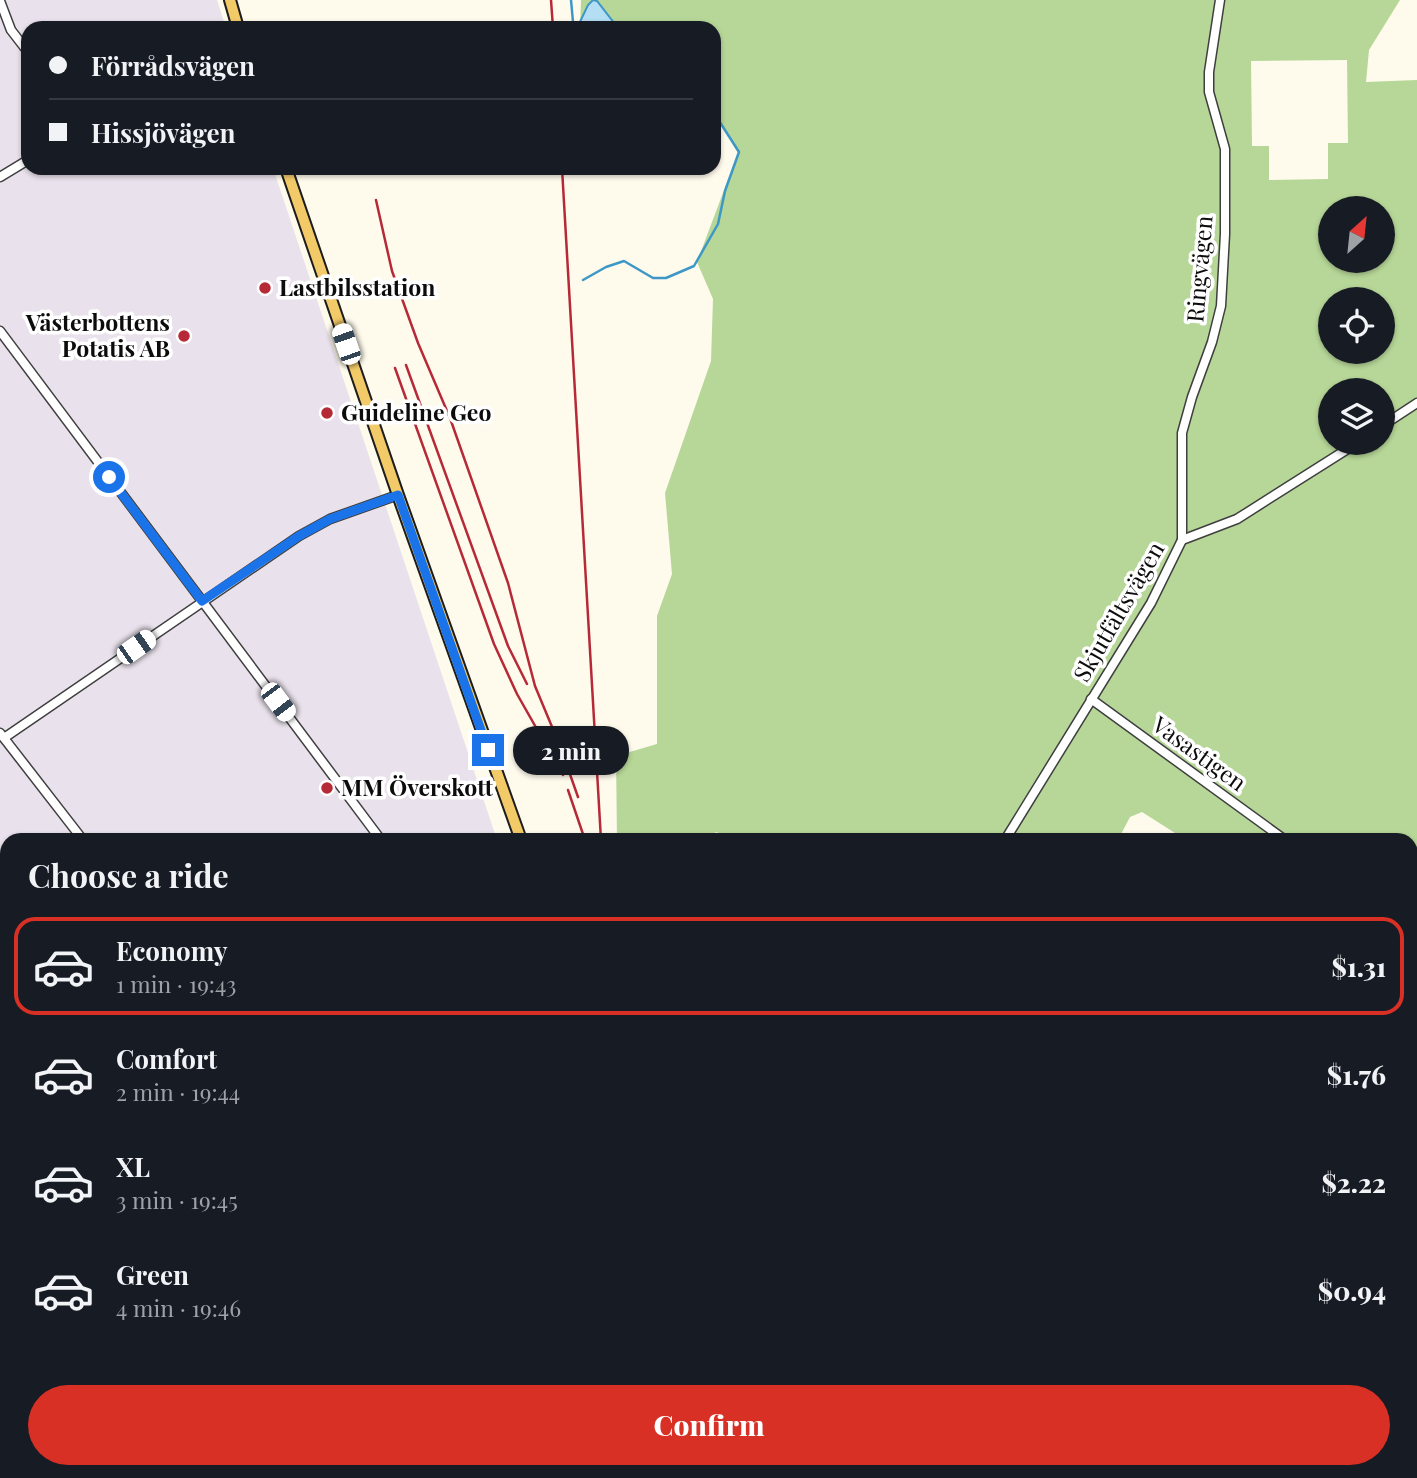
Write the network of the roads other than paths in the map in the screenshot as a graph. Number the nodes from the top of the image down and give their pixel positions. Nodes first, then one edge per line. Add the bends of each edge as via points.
1 (230, 0) edge
2 (1220, 0) edge
3 (0, 1) edge
4 (237, 21) edge
5 (21, 43) edge
6 (21, 164) edge
7 (288, 175) edge
8 (0, 177) edge
9 (0, 331) edge
10 (1417, 403) edge
11 (1395, 417) edge
12 (1338, 455) edge
13 (398, 495) junction
14 (1182, 540) junction
15 (202, 601) junction
16 (1091, 699) junction
17 (2, 736) edge
18 (78, 833) edge
19 (376, 833) edge
20 (519, 833) edge
21 (1009, 833) edge
22 (1274, 833) edge

1 - 4 main road
2 - 14 street, Ringvägen via 1209,92 1225,149 1221,306 1182,433
3 - 5 street
6 - 8 street
7 - 13 main road
9 - 15 street
10 - 11 street
12 - 14 street, Skjutfältsvägen via 1237,519
13 - 15 street via 330,519
13 - 20 main road
14 - 16 street, Skjutfältsvägen via 1151,603
15 - 17 street
15 - 19 street
16 - 21 street, Skjutfältsvägen
16 - 22 street, Vasastigen
17 - 18 street

